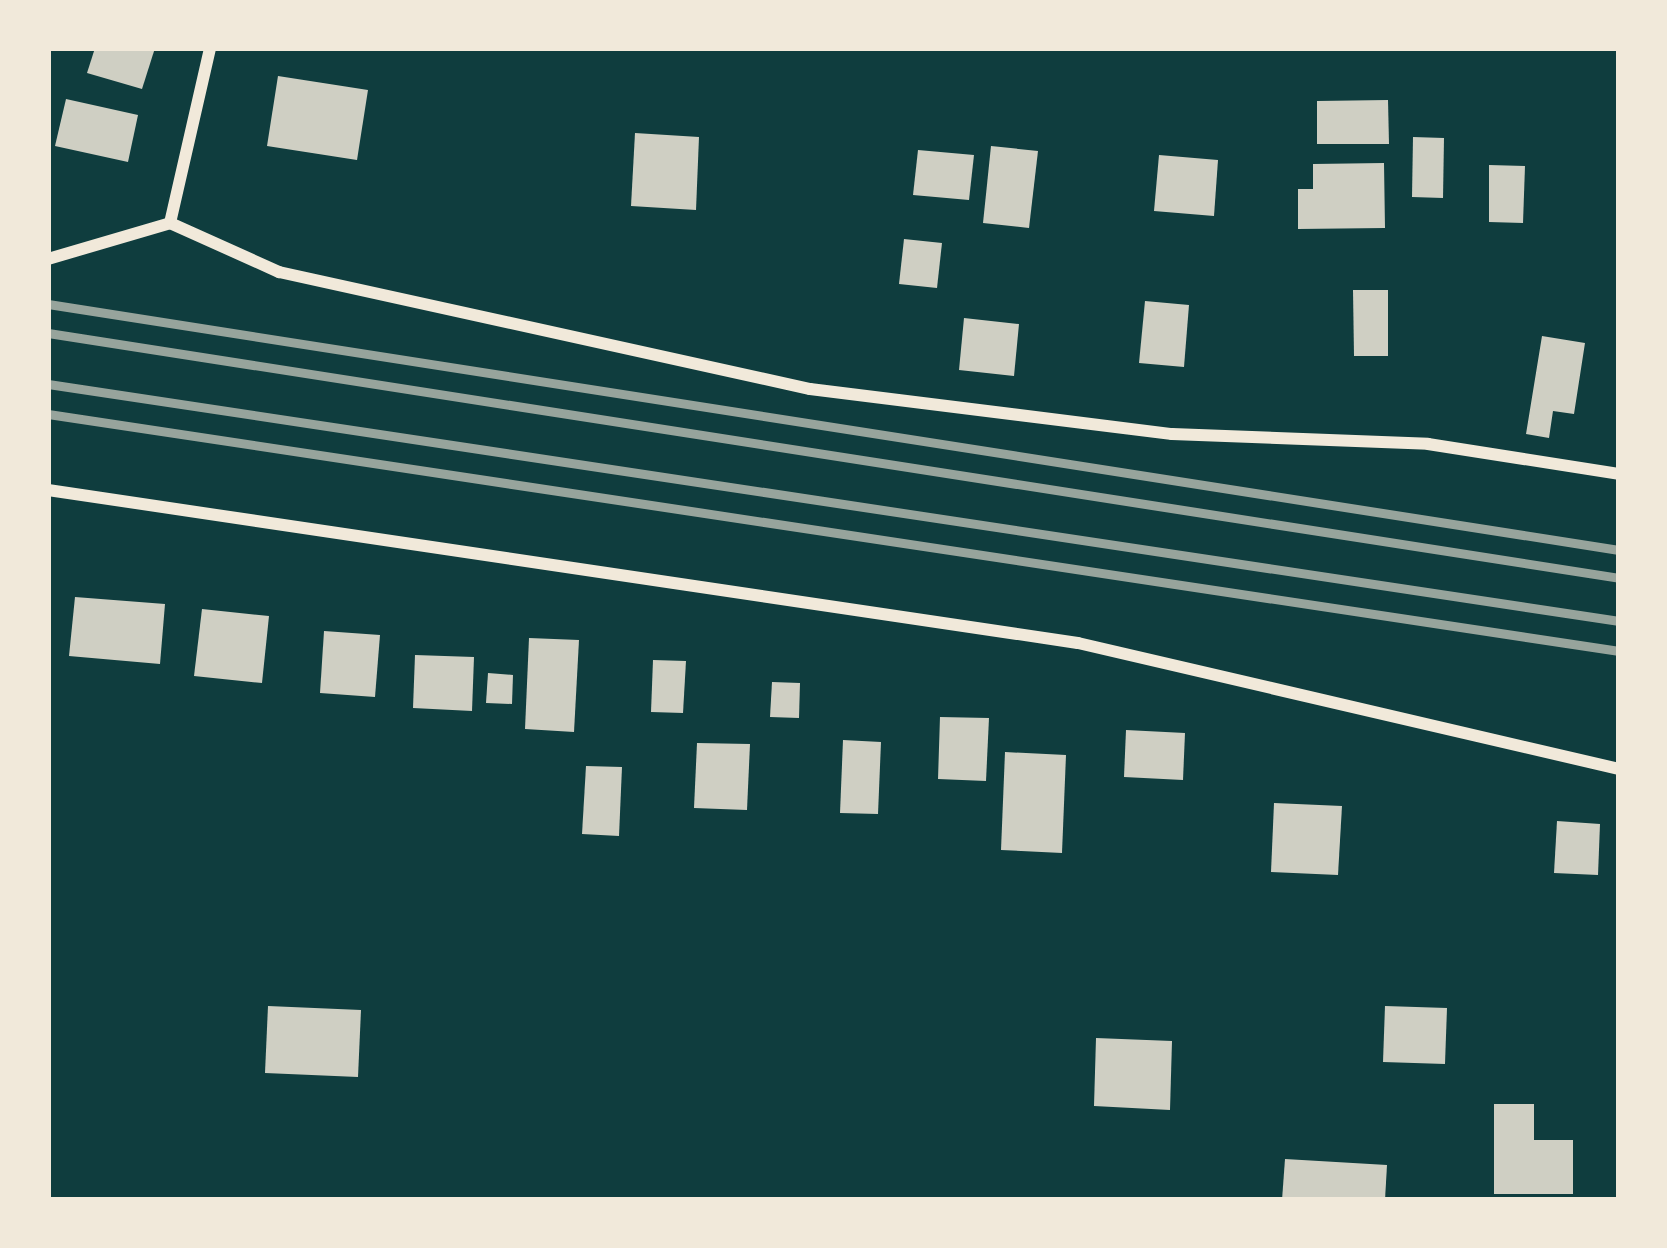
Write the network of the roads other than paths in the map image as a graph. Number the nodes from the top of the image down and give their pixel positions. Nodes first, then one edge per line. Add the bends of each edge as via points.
1 (211, 48) edge
2 (170, 223) junction
3 (48, 259) edge
4 (1619, 474) edge
5 (48, 490) edge
6 (1619, 769) edge

1 - 2 street
2 - 3 street
2 - 4 street via 279,272 810,388 1172,434 1428,444
5 - 6 street via 1078,643

